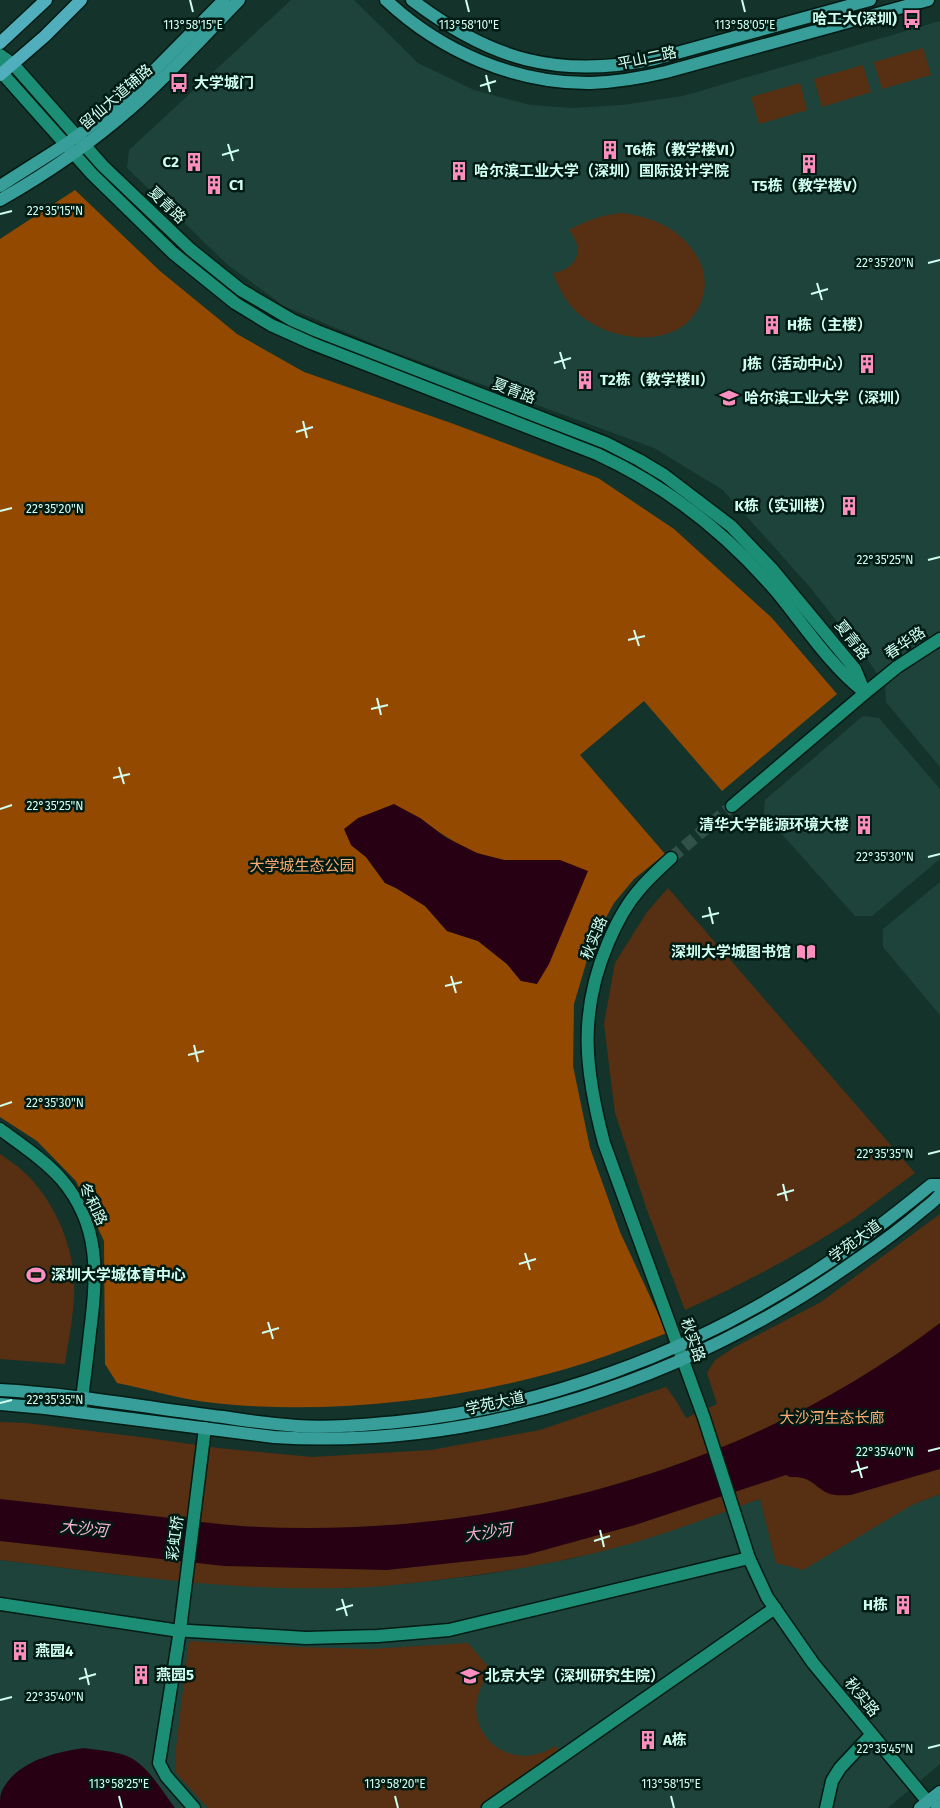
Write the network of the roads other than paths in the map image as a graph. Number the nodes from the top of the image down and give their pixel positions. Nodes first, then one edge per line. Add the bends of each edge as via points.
1 (46, 0) edge
2 (81, 0) edge
3 (224, 0) edge
4 (239, 0) edge
5 (386, 0) edge
6 (412, 0) edge
7 (870, 0) edge
8 (928, 0) edge
9 (0, 43) edge
10 (0, 55) edge
11 (13, 64) junction
12 (1, 72) edge
13 (75, 145) junction
14 (0, 186) edge
15 (0, 200) edge
16 (940, 639) edge
17 (865, 693) junction
18 (732, 806) tunnel mouth
19 (671, 858) tunnel mouth
20 (0, 1129) edge
21 (940, 1185) edge
22 (940, 1194) edge
23 (678, 1346) junction
24 (683, 1359) junction
25 (0, 1390) edge
26 (82, 1399) junction
27 (0, 1404) edge
28 (80, 1412) junction
29 (205, 1428) junction
30 (749, 1558) junction
31 (0, 1604) edge
32 (775, 1608) junction
33 (180, 1630) junction
34 (871, 1735) junction
35 (940, 1792) edge
36 (931, 1806) edge
37 (194, 1808) edge
38 (488, 1808) edge
39 (826, 1808) edge

1 - 9 main road
2 - 11 main road
3 - 13 street, 留仙大道辅路 via 142,84
4 - 13 street, 留仙大道辅路 via 134,106
5 - 8 street, 平山二路 via 423,30 482,62 534,77 590,83 666,72
6 - 7 street, 平山二路 via 455,30 486,46 518,58 587,68 655,59
10 - 11 street, 夏青路
11 - 12 main road
11 - 13 street, 夏青路
12 - 13 street, 夏青路
13 - 14 street, 留仙大道辅路
13 - 15 street, 留仙大道辅路
13 - 17 street, 夏青路 via 92,174 173,253 252,314 311,343 597,454 662,489 740,552 847,678
16 - 17 street, 春华路
17 - 18 street
19 - 23 street, 秋实路 via 638,890 618,920 601,959 591,996 587,1030 593,1102 604,1143
20 - 26 street, 冬和路 via 60,1178 71,1192 90,1232 95,1258 95,1288
21 - 23 street, 学苑大道 via 931,1185 802,1280
22 - 24 street, 学苑大道 via 916,1217 831,1278 767,1316
23 - 24 street, 秋实路
23 - 26 street, 学苑大道 via 628,1367 549,1393 465,1413 388,1423 297,1426
24 - 29 street, 学苑大道 via 563,1403 458,1427 383,1436 308,1439
24 - 30 street, 秋实路
25 - 26 street, 学苑大道
26 - 28 street, 冬和路
27 - 28 street, 学苑大道
28 - 29 street, 学苑大道
29 - 33 street, 彩虹桥
30 - 32 street, 秋实路
30 - 33 street via 449,1630 306,1638
31 - 33 street
32 - 34 street, 秋实路 via 813,1664
32 - 38 street
33 - 37 street, 彩虹桥 via 159,1763
34 - 36 street, 秋实路
34 - 39 street via 840,1768 832,1781
35 - 36 street

